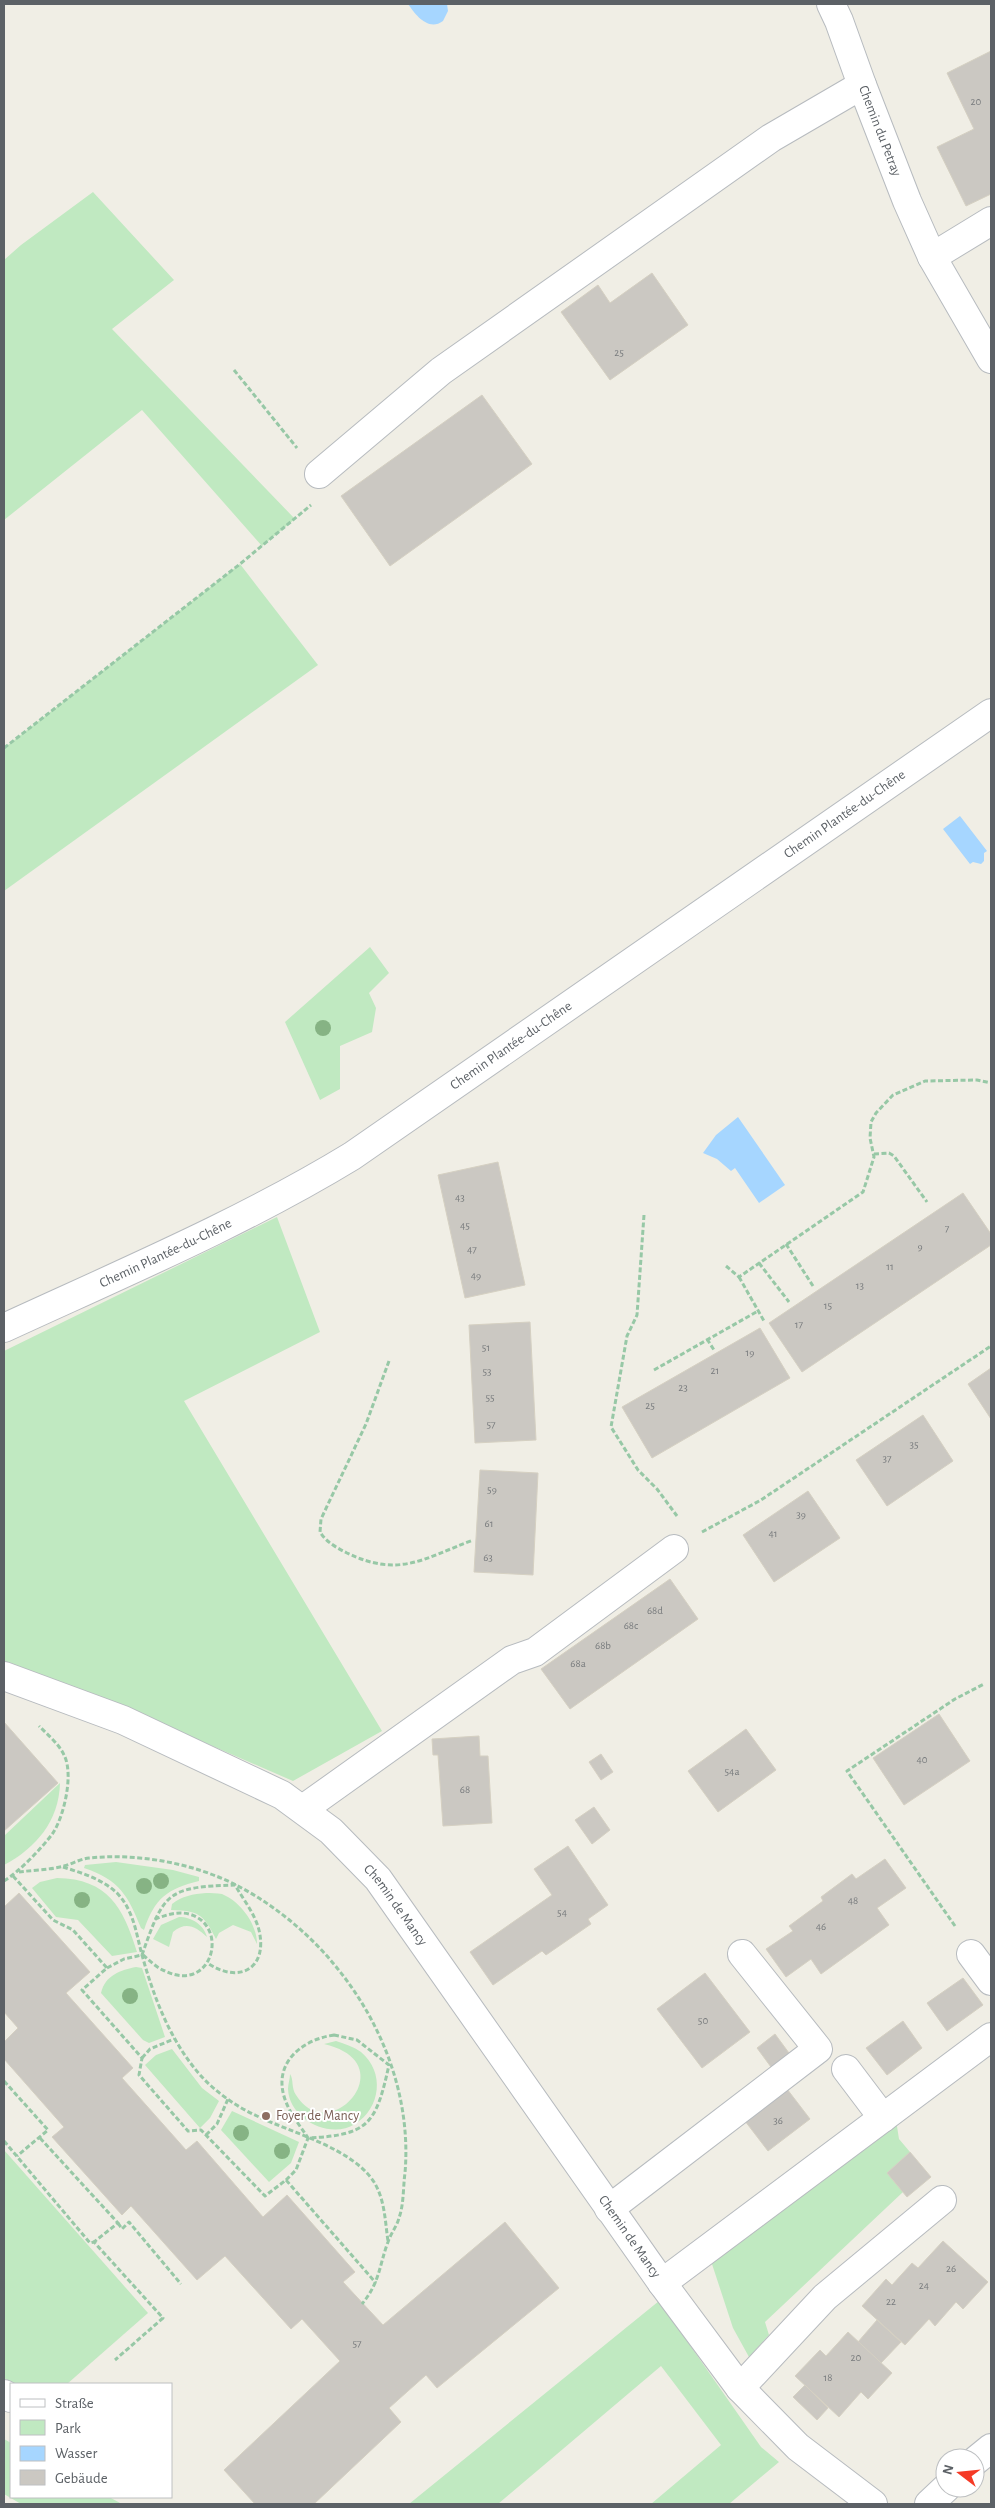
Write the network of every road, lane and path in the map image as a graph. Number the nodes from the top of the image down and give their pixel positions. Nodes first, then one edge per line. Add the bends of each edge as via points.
1 (831, 4) edge
2 (862, 86) junction
3 (991, 221) edge
4 (932, 257) junction
5 (991, 359) edge
6 (234, 370) dead end
7 (319, 474) junction
8 (991, 713) edge
9 (4, 748) edge
10 (991, 1083) edge
11 (874, 1154) junction
12 (927, 1202) dead end
13 (644, 1215) dead end
14 (786, 1244) junction
15 (759, 1263) junction
16 (726, 1266) dead end
17 (739, 1277) junction
18 (813, 1286) dead end
19 (789, 1302) dead end
20 (758, 1311) junction
21 (764, 1321) dead end
22 (4, 1328) edge
23 (707, 1339) junction
24 (991, 1346) edge
25 (714, 1350) dead end
26 (389, 1361) dead end
27 (654, 1370) dead end
28 (682, 1522) dead end
29 (707, 1530) dead end
30 (473, 1540) dead end
31 (674, 1549) dead end
32 (4, 1676) edge
33 (984, 1684) dead end
34 (32, 1720) dead end
35 (303, 1809) junction
36 (63, 1866) junction
37 (19, 1872) junction
38 (12, 1876) junction
39 (4, 1881) edge
40 (235, 1885) junction
41 (155, 1918) junction
42 (742, 1954) dead end
43 (971, 1954) joint
44 (142, 1955) junction
45 (209, 1964) junction
46 (107, 1968) junction
47 (991, 1981) edge
48 (991, 2037) edge
49 (174, 2039) junction
50 (142, 2058) junction
51 (389, 2065) junction
52 (846, 2069) dead end
53 (4, 2081) edge
54 (228, 2099) junction
55 (883, 2118) junction
56 (206, 2134) junction
57 (40, 2138) junction
58 (308, 2138) junction
59 (4, 2141) edge
60 (17, 2156) junction
61 (286, 2180) junction
62 (942, 2200) dead end
63 (609, 2209) junction
64 (118, 2223) junction
65 (94, 2242) junction
66 (388, 2242) junction
67 (376, 2283) junction
68 (662, 2283) junction
69 (181, 2284) dead end
70 (362, 2304) dead end
71 (115, 2360) dead end
72 (740, 2388) junction
73 (873, 2504) edge

1 - 2 street, Chemin du Petray
2 - 4 street, Chemin du Petray
2 - 7 street via 771,138 449,366
3 - 4 street
4 - 5 street, Chemin du Petray
6 - 7 path
7 - 9 path via 310,506 300,515
8 - 22 street, Chemin Plantée-du-Chêne via 352,1156 210,1232
10 - 11 path via 968,1080 925,1082 893,1095 871,1122
11 - 12 path via 894,1156
11 - 14 path via 863,1192
13 - 28 path via 638,1315 628,1336 611,1427 638,1470
14 - 15 path
14 - 18 path
15 - 17 path
15 - 19 path
16 - 17 path
17 - 20 path
20 - 21 path
20 - 23 path
23 - 25 path
23 - 27 path
24 - 29 path via 761,1500
26 - 30 path via 366,1424 321,1519 320,1532 341,1550 362,1560 390,1567 407,1565
31 - 35 street via 535,1652 512,1660
32 - 35 street, Chemin de Mancy via 123,1720 282,1795
33 - 43 path via 955,1699 847,1771 970,1947
34 - 37 path via 65,1756 67,1792 52,1833
35 - 63 street, Chemin de Mancy via 352,1850 378,1879
36 - 37 path
36 - 40 path via 87,1858 152,1859
36 - 44 path via 97,1880 117,1894 137,1929
37 - 38 path
38 - 39 path
38 - 46 path via 53,1920 73,1930
40 - 41 path via 201,1887 178,1893 159,1909
40 - 45 path via 259,1929 259,1954 248,1970 241,1973 226,1973
40 - 51 path via 302,1930 337,1968 368,2013
41 - 44 path
41 - 45 path via 183,1913 203,1922 212,1942
42 - 63 street via 818,2049
43 - 47 street
44 - 45 path via 162,1970 177,1975 199,1972
44 - 46 path via 124,1959
44 - 49 path
46 - 50 path via 82,1990
48 - 55 street, Chemin de Mancy
49 - 50 path via 150,2049
49 - 54 path via 203,2078
50 - 56 path via 139,2075 188,2131 201,2130
51 - 58 path via 378,2108 366,2124 346,2134
51 - 58 path via 368,2048 334,2035 315,2038 297,2049 286,2068 283,2090 286,2102
51 - 66 path via 399,2094 406,2153 399,2217
52 - 55 street
53 - 57 path via 48,2130
54 - 56 path via 217,2124
54 - 58 path via 256,2116
55 - 68 street, Chemin de Mancy
56 - 61 path via 265,2196
57 - 60 path
57 - 64 path
58 - 61 path via 296,2170
58 - 66 path via 348,2158 366,2172 380,2194
59 - 60 path
60 - 65 path via 90,2243
61 - 67 path
62 - 72 street via 825,2297
63 - 68 street, Chemin de Mancy
64 - 65 path
64 - 69 path via 122,2229 129,2222
65 - 71 path via 163,2318
66 - 67 path
67 - 70 path
68 - 72 street, Chemin de Mancy
72 - 73 street, Chemin de Mancy via 798,2447

